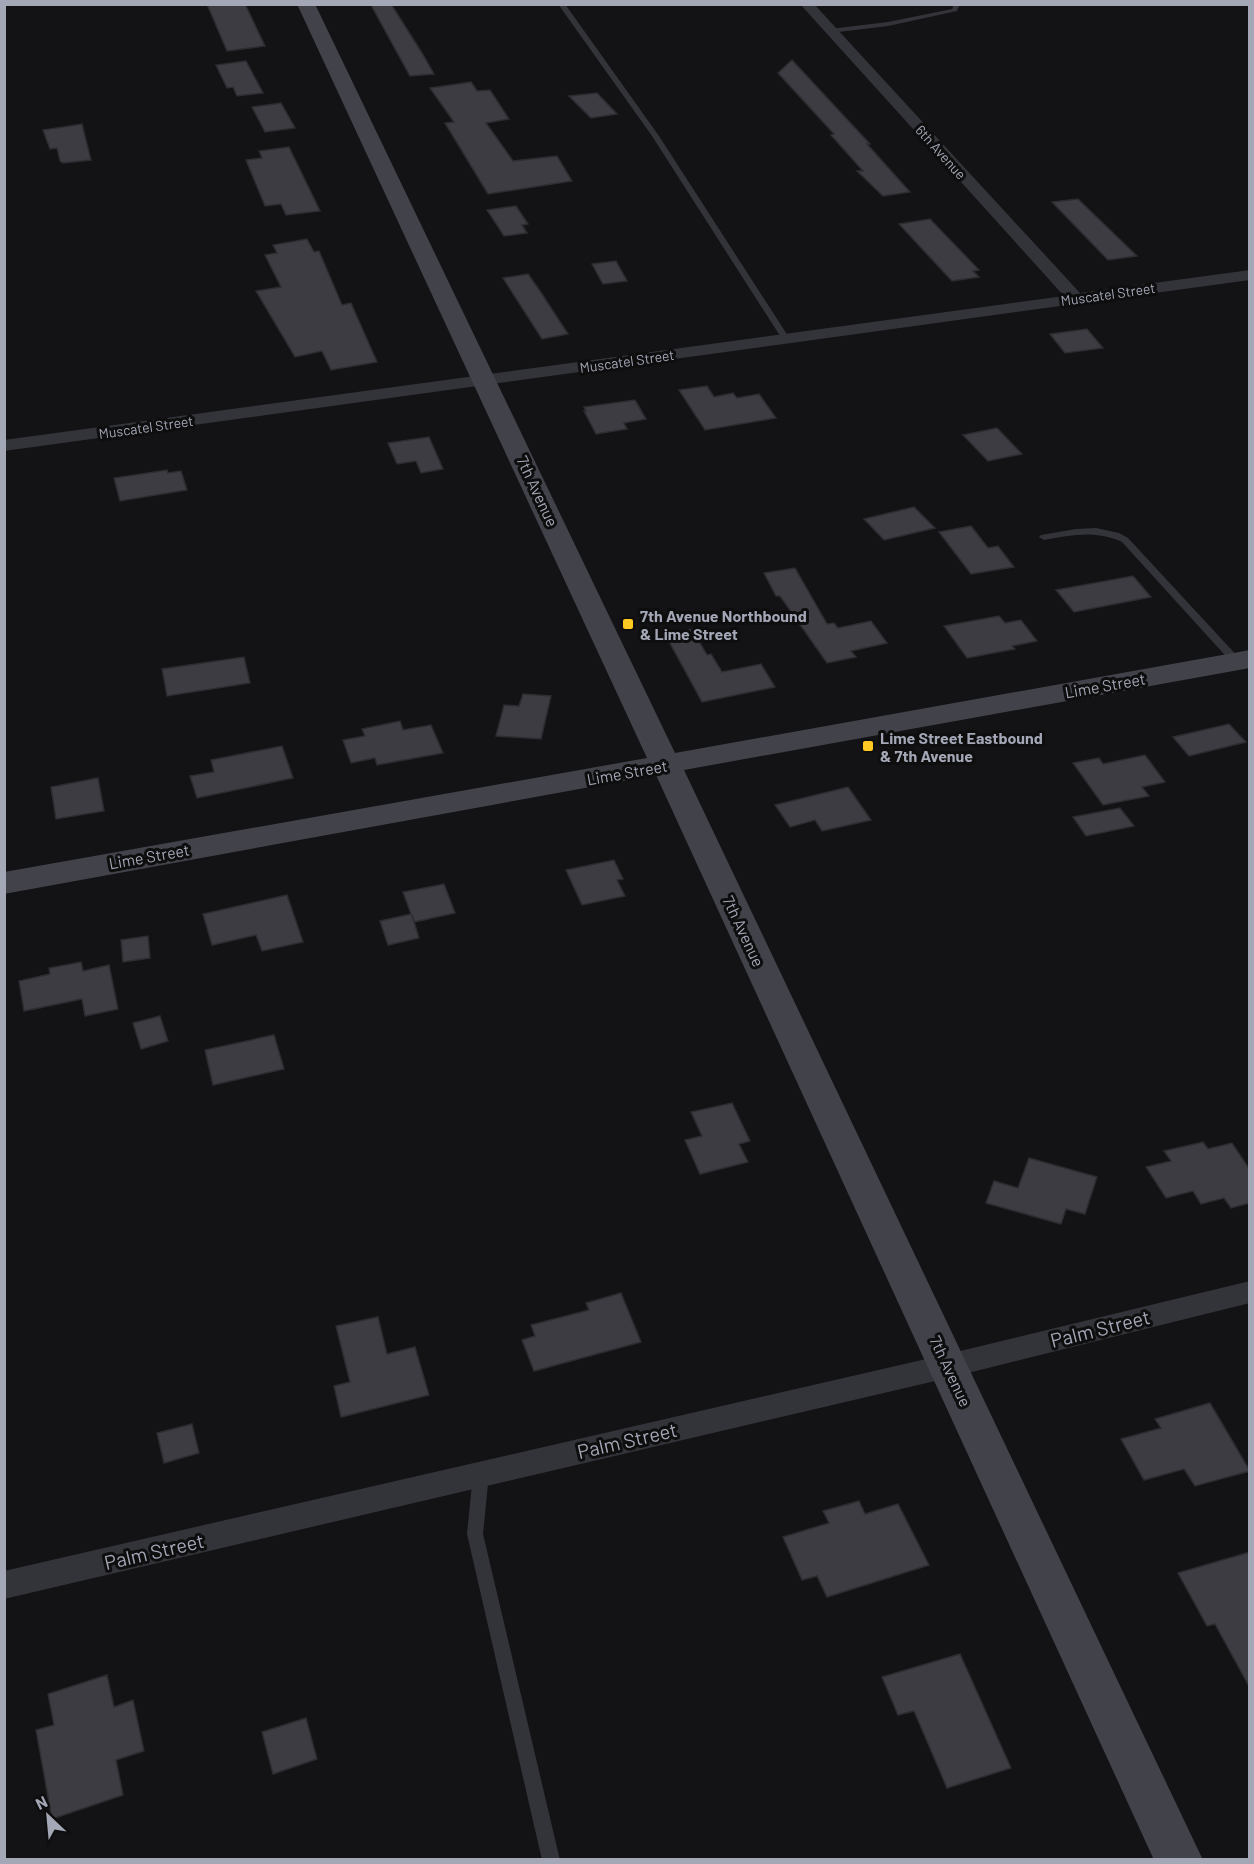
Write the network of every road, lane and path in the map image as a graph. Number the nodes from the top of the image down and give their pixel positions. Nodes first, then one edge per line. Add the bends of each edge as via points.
1 (306, 4) edge
2 (561, 4) edge
3 (957, 4) edge
4 (807, 5) edge
5 (830, 30) junction
6 (1250, 275) edge
7 (1076, 299) junction
8 (786, 339) junction
9 (485, 380) junction
10 (4, 446) edge
11 (1044, 537) dead end
12 (1243, 660) edge
13 (666, 765) junction
14 (4, 883) edge
15 (1250, 1292) edge
16 (948, 1366) junction
17 (481, 1474) junction
18 (4, 1585) edge
19 (551, 1860) edge
20 (1179, 1860) edge

1 - 9 street, 7th Avenue
2 - 8 lane via 655,136
3 - 5 lane via 955,10 888,24
4 - 5 street, 6th Avenue
5 - 7 street, 6th Avenue
6 - 7 street, Muscatel Street
7 - 8 street, Muscatel Street
8 - 9 street, Muscatel Street
9 - 10 street, Muscatel Street
9 - 13 street, 7th Avenue
11 - 12 lane via 1099,530 1125,540
12 - 13 street, Lime Street
13 - 14 street, Lime Street
13 - 16 street, 7th Avenue
15 - 16 street, Palm Street
16 - 17 street, Palm Street
16 - 20 street, 7th Avenue
17 - 18 street, Palm Street
17 - 19 lane via 475,1534

